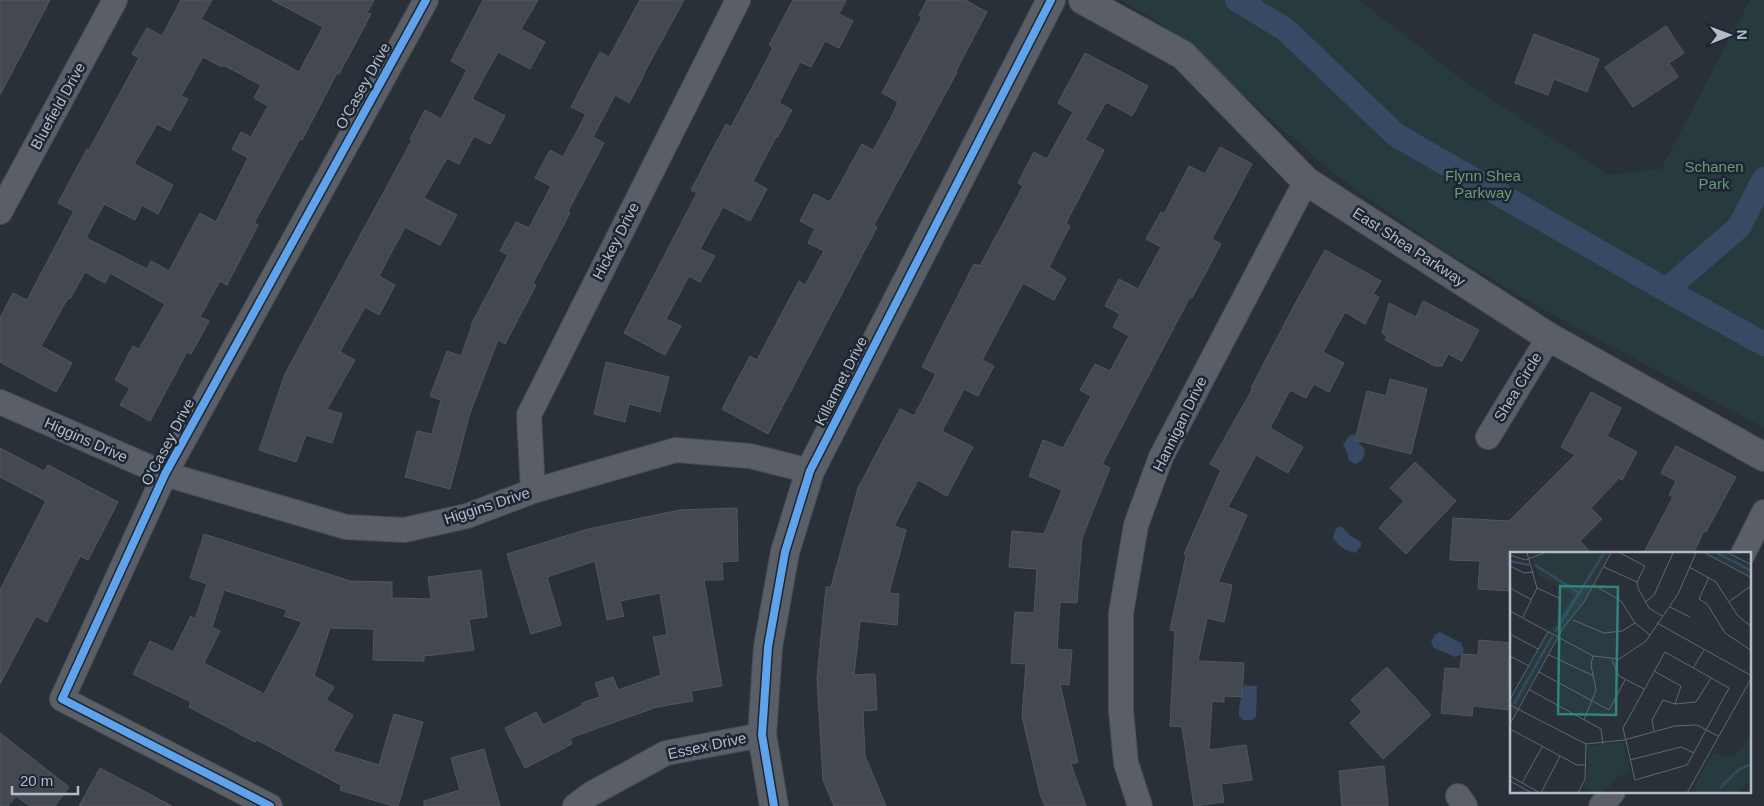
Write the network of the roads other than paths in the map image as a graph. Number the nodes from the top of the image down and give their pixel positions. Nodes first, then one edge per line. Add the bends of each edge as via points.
1 (115, 0) edge
2 (426, 0) edge
3 (738, 0) edge
4 (1052, 0) edge
5 (1083, 0) edge
6 (1306, 181) junction
7 (0, 212) edge
8 (1549, 337) junction
9 (0, 402) edge
10 (1488, 438) dead end
11 (1764, 457) edge
12 (810, 471) junction
13 (165, 474) junction
14 (533, 491) junction
15 (1764, 512) edge
16 (1744, 552) edge
17 (762, 735) junction
18 (1611, 794) edge
19 (270, 806) edge
20 (576, 806) edge
21 (774, 806) edge
22 (1140, 806) edge
23 (1601, 806) edge

1 - 7 street, Bluefield Drive
2 - 13 street, O'Casey Drive
3 - 14 street, Hickey Drive via 529,415
4 - 12 street, Killarmet Drive
5 - 6 street, East Shea Parkway via 1183,55
6 - 8 street, East Shea Parkway
6 - 22 street, Hannigan Drive via 1161,457 1136,525 1122,613 1121,711 1126,763
8 - 10 street, Shea Circle
8 - 11 street, East Shea Parkway
9 - 13 street, Higgins Drive
12 - 14 street, Higgins Drive via 750,456 676,450
12 - 17 street, Killarmet Drive via 785,552 768,647
13 - 14 street, Higgins Drive via 346,527 404,530 467,516
13 - 19 street, O'Casey Drive via 62,699
15 - 16 street
17 - 20 street, Essex Drive via 666,753 591,794
17 - 21 street, Killarmet Drive
18 - 23 street

